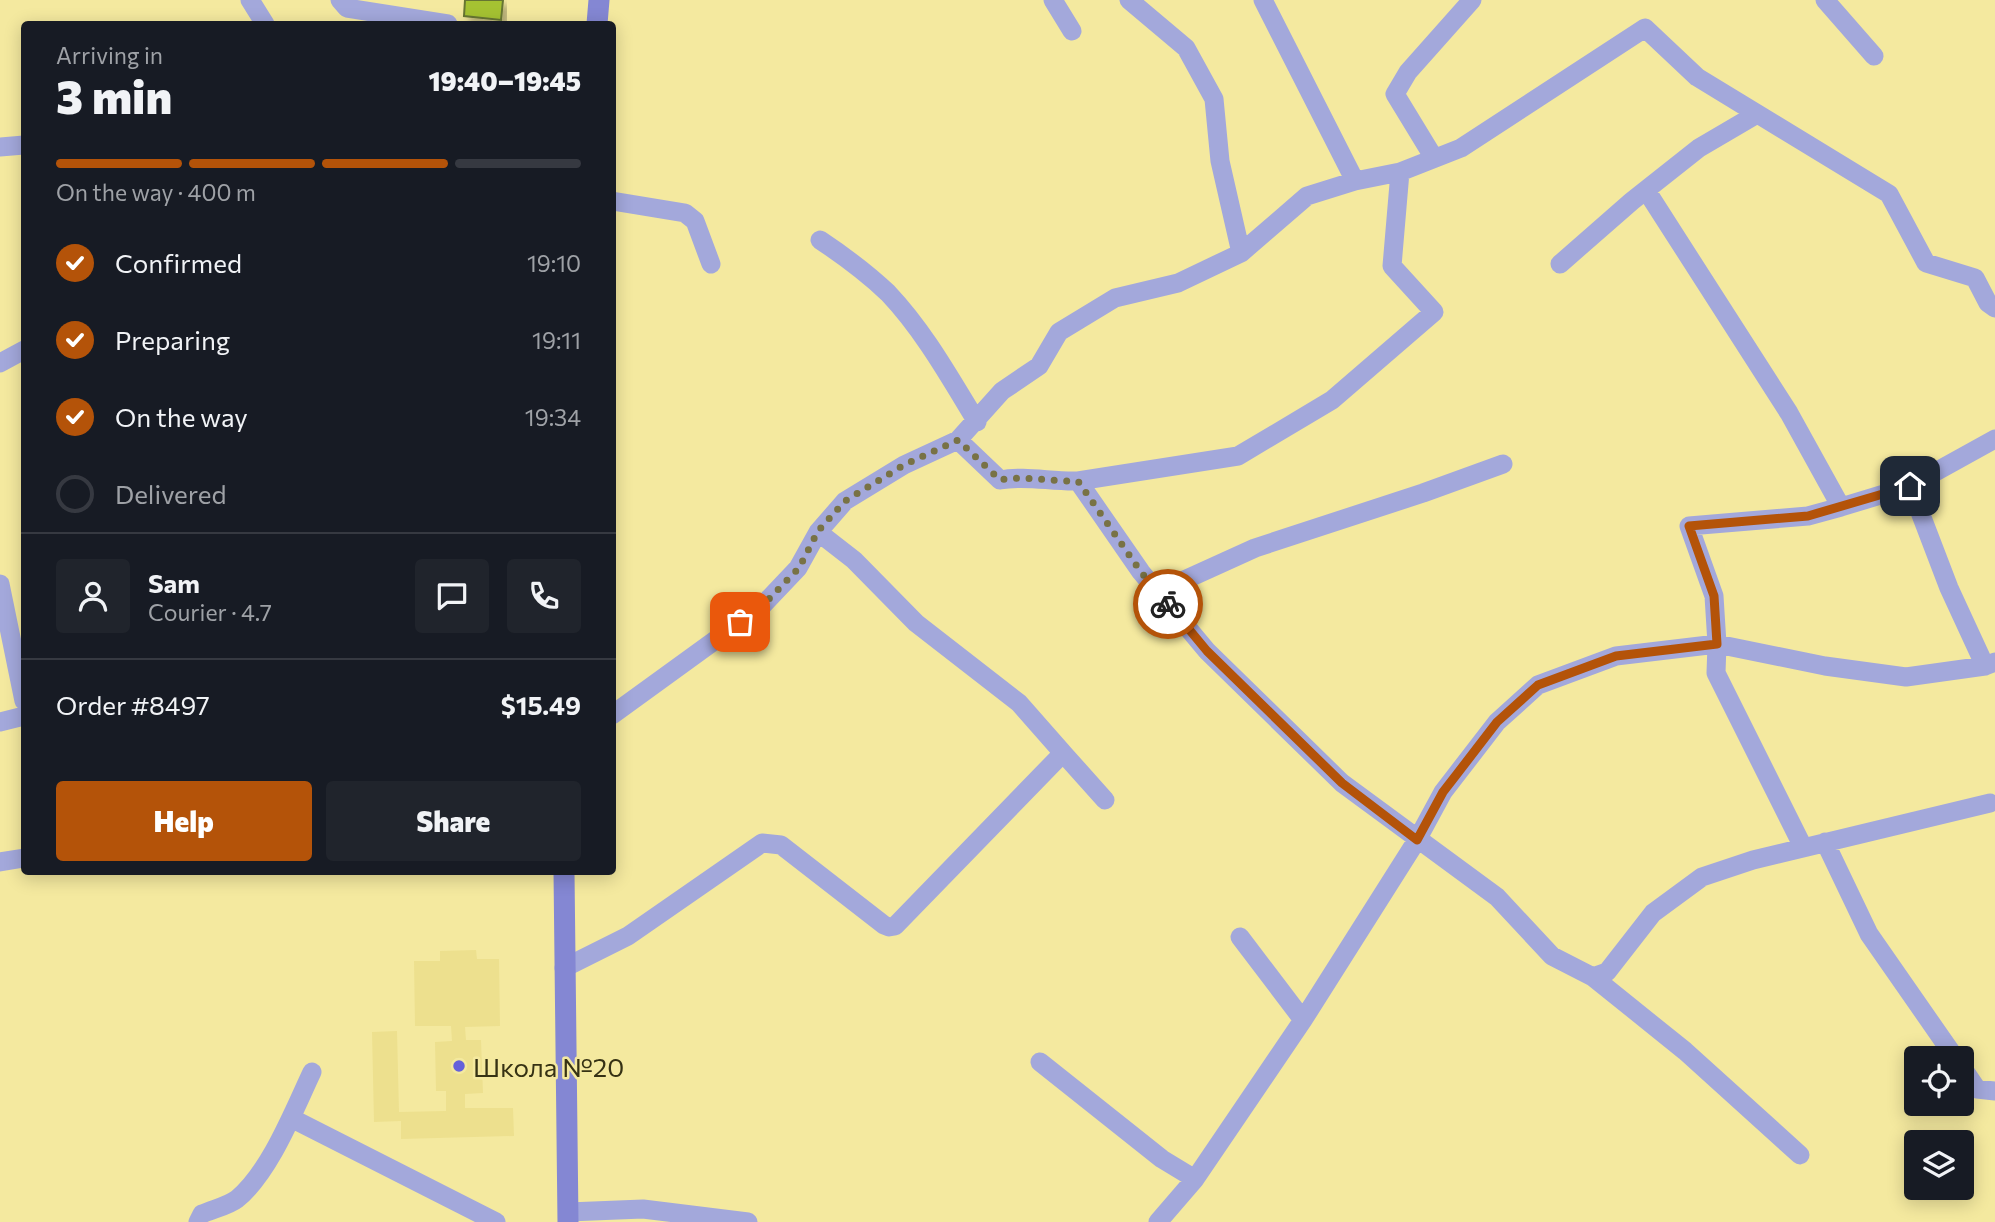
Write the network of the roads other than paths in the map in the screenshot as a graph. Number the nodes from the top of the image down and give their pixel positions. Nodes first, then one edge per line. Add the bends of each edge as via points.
1 (250, 0) edge
2 (340, 0) edge
3 (599, 0) edge
4 (1053, 0) edge
5 (1129, 0) edge
6 (1263, 0) edge
7 (1472, 0) edge
8 (1825, 0) edge
9 (263, 21) edge
10 (429, 21) edge
11 (597, 21) edge
12 (1072, 31) dead end
13 (1874, 56) dead end
14 (1757, 114) junction
15 (21, 145) edge
16 (0, 147) edge
17 (1434, 158) junction
18 (1400, 172) junction
19 (1354, 181) junction
20 (1646, 190) junction
21 (616, 202) edge
22 (820, 240) dead end
23 (1241, 253) junction
24 (711, 264) dead end
25 (1560, 264) dead end
26 (1995, 307) edge
27 (21, 352) edge
28 (0, 363) edge
29 (977, 422) junction
30 (1995, 439) edge
31 (958, 440) junction
32 (1503, 464) dead end
33 (1078, 481) junction
34 (1910, 486) junction
35 (1842, 507) junction
36 (818, 531) junction
37 (0, 584) edge
38 (1158, 592) junction
39 (1717, 644) junction
40 (1990, 664) edge
41 (21, 686) edge
42 (616, 712) edge
43 (21, 717) edge
44 (0, 722) edge
45 (1063, 753) junction
46 (1105, 800) dead end
47 (1990, 803) dead end
48 (1417, 840) junction
49 (1825, 842) junction
50 (1803, 847) junction
51 (21, 858) edge
52 (0, 862) edge
53 (564, 875) edge
54 (1240, 937) dead end
55 (564, 968) junction
56 (1593, 977) junction
57 (1303, 1020) junction
58 (1947, 1046) edge
59 (1040, 1062) dead end
60 (312, 1072) dead end
61 (1974, 1085) edge
62 (1995, 1090) edge
63 (291, 1118) junction
64 (1800, 1156) dead end
65 (1195, 1179) junction
66 (568, 1217) edge
67 (198, 1222) edge
68 (496, 1222) edge
69 (748, 1222) edge
70 (1158, 1222) edge

1 - 9 street
2 - 10 street via 346,8
3 - 11 main road
4 - 12 street
5 - 23 street via 1186,48 1214,99 1220,161
6 - 19 street
7 - 17 street via 1408,72 1395,94
8 - 13 street
14 - 17 street via 1696,77 1645,28 1461,148
14 - 20 street via 1699,148
14 - 26 street via 1889,194 1926,262 1975,278
15 - 16 street
17 - 18 street
18 - 19 street
18 - 33 street via 1392,266 1434,312 1332,400 1238,456
19 - 23 street via 1307,196
20 - 25 street
20 - 35 street via 1788,413
21 - 24 street via 685,213 695,221
22 - 29 street via 857,265 889,295 935,354
23 - 29 street via 1178,283 1115,298 1059,332 1039,366 1002,391
27 - 28 street
29 - 31 street
30 - 34 street
31 - 33 street via 1000,480 1019,476
31 - 36 street via 904,465 845,501
32 - 38 street via 1255,548
33 - 38 street
34 - 35 street
34 - 40 street via 1949,589
35 - 39 street via 1808,516 1689,526 1714,596
36 - 42 street via 799,568 761,607
36 - 45 street via 916,623 1019,703
37 - 41 street
38 - 48 street via 1207,651 1342,783
39 - 40 street via 1906,677
39 - 48 street via 1616,656 1538,685 1497,722 1451,782
39 - 50 street via 1716,673
43 - 44 street
45 - 46 street
45 - 55 street via 895,926 884,925 781,845 762,843 628,936
47 - 49 street
48 - 56 street via 1497,897 1552,956
48 - 57 street
49 - 50 street
49 - 58 street via 1869,934
50 - 56 street via 1702,877 1653,913 1607,972
51 - 52 street
53 - 55 main road
54 - 57 street
55 - 66 main road
56 - 64 street via 1685,1051
57 - 65 street
59 - 65 street via 1162,1159
60 - 63 street
61 - 62 street via 1977,1089
63 - 67 street via 258,1177 235,1200 202,1214
63 - 68 street
65 - 70 street
66 - 69 street via 643,1209

